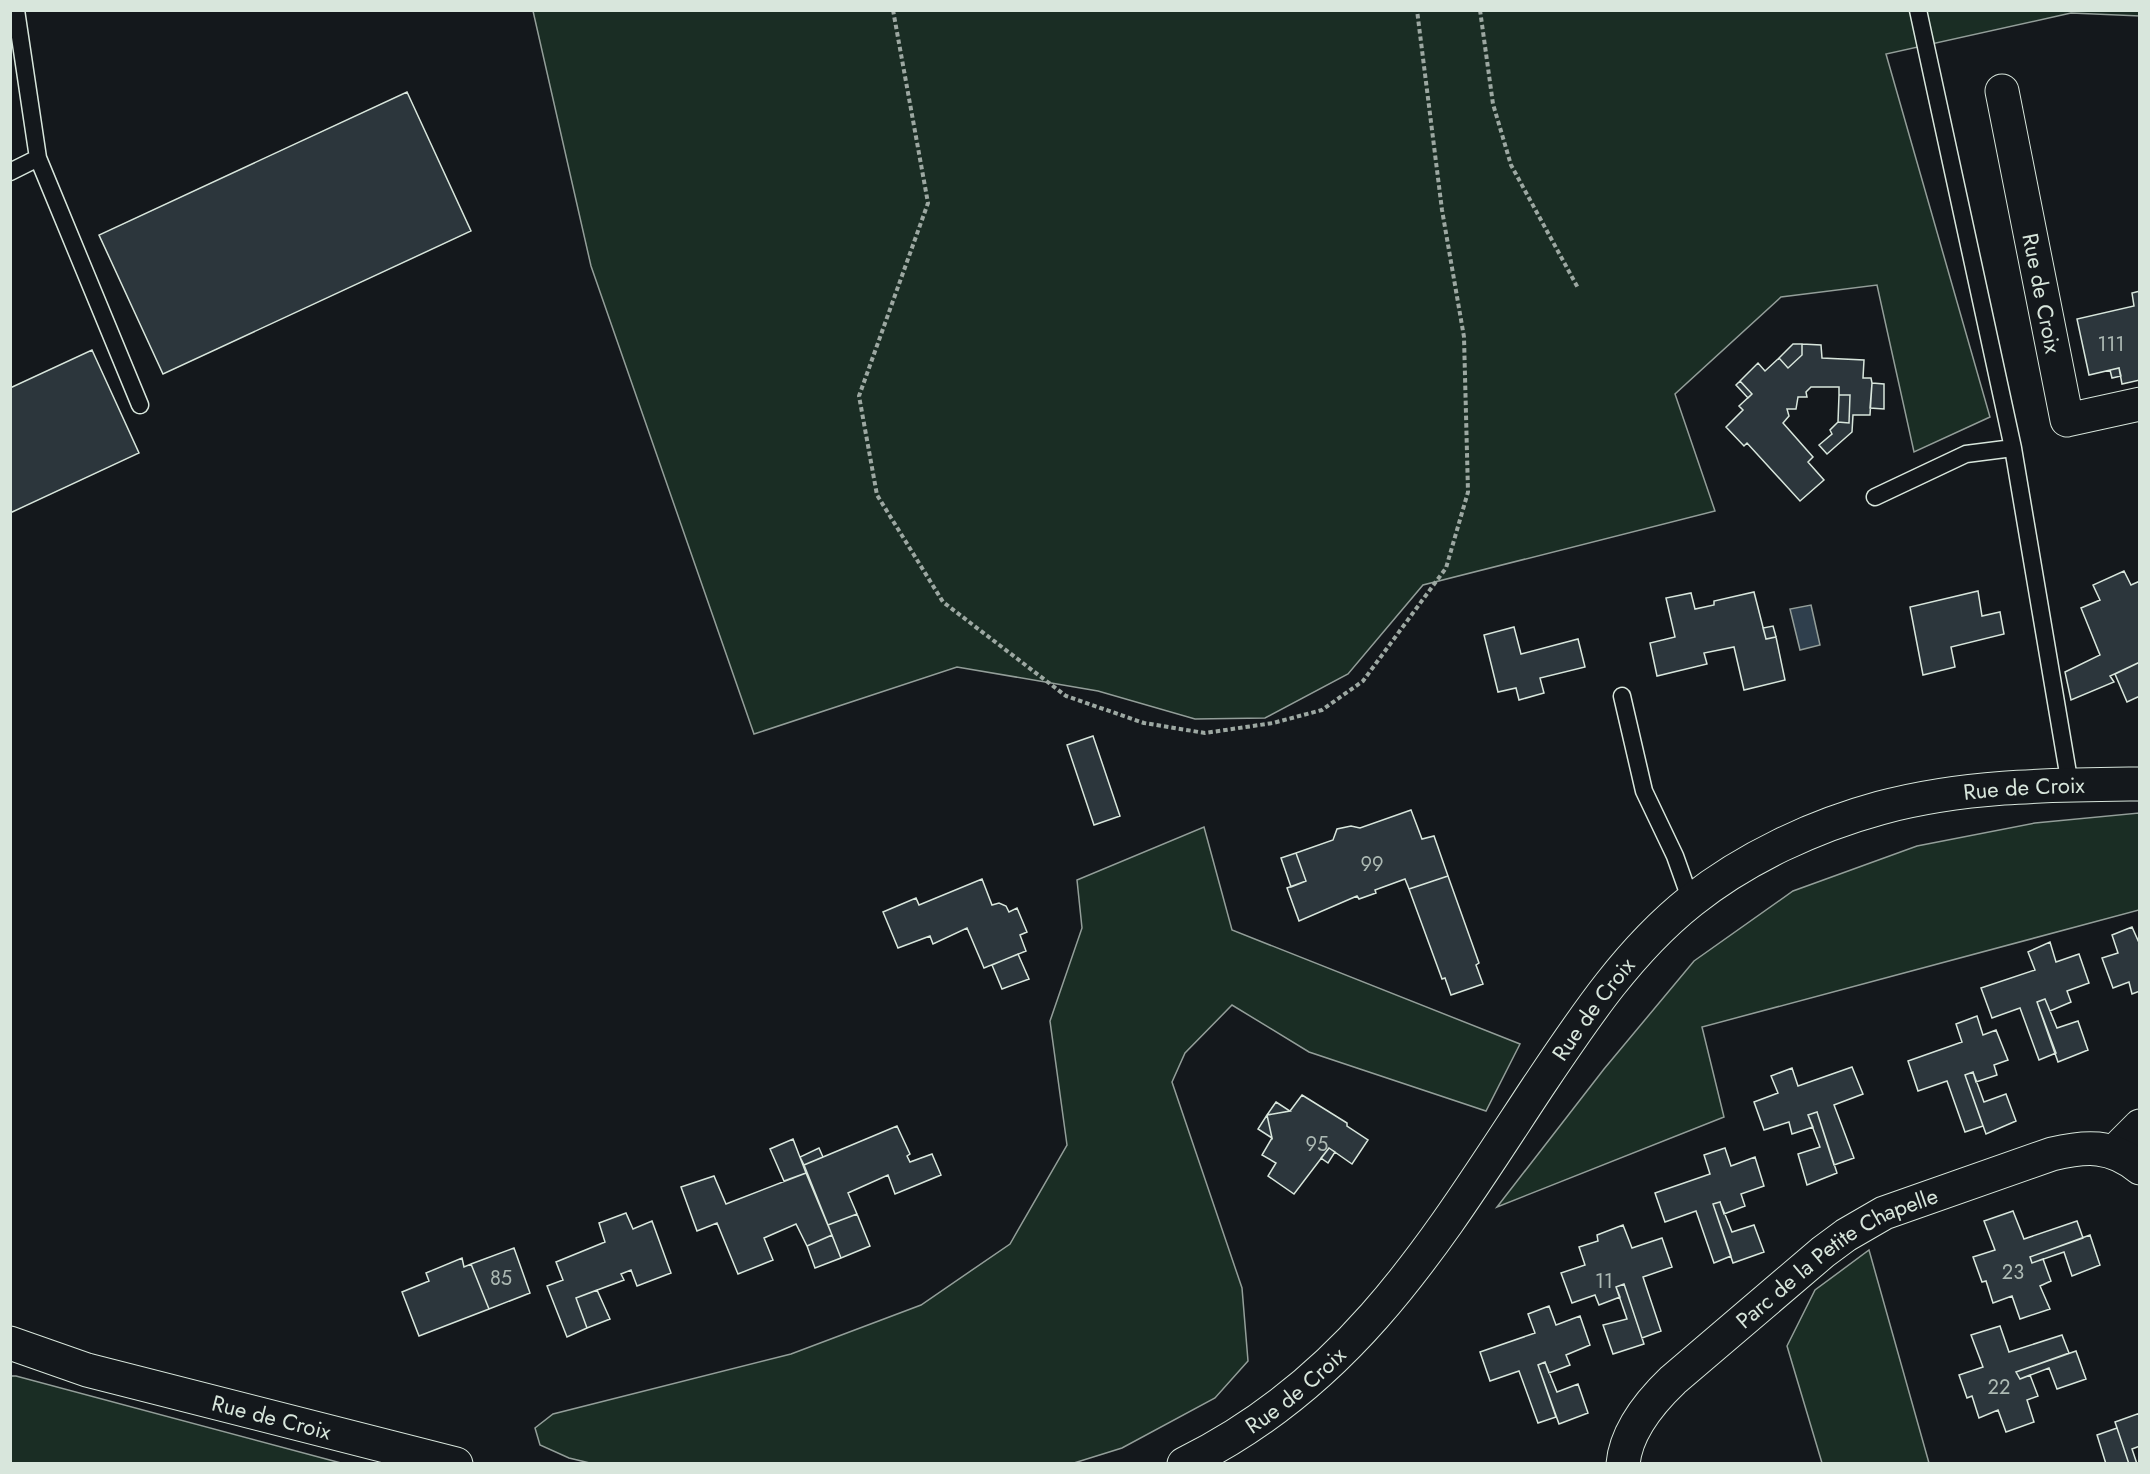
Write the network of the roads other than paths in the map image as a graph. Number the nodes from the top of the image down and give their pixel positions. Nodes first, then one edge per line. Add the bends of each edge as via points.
1 (16, 10) edge
2 (1918, 10) edge
3 (2002, 91) dead end
4 (38, 158) junction
5 (10, 172) edge
6 (2139, 404) edge
7 (140, 405) dead end
8 (2013, 448) junction
9 (1875, 497) dead end
10 (1622, 696) dead end
11 (2139, 784) edge
12 (2070, 785) junction
13 (1691, 902) junction
14 (2139, 1126) edge
15 (2127, 1160) edge
16 (10, 1343) edge
17 (10, 1359) edge
18 (87, 1370) junction
19 (456, 1464) edge
20 (1184, 1464) edge
21 (1623, 1464) edge

1 - 4 lane
2 - 8 lane
3 - 6 main road, Rue de Croix via 2067,420
4 - 5 lane
4 - 7 lane
8 - 9 lane via 1966,454
8 - 12 lane
10 - 13 lane via 1644,791 1675,856
11 - 12 main road, Rue de Croix
12 - 13 main road, Rue de Croix via 1937,794 1877,809 1781,846
13 - 20 main road, Rue de Croix via 1612,981 1420,1263 1357,1338 1286,1399
14 - 15 main road, Parc de la Petite Chapelle
15 - 21 main road, Parc de la Petite Chapelle via 2098,1147 2052,1154 1884,1213 1860,1226 1814,1260 1653,1399 1629,1441
16 - 18 main road, Rue de Croix
17 - 18 main road, Rue de Croix
18 - 19 main road, Rue de Croix

